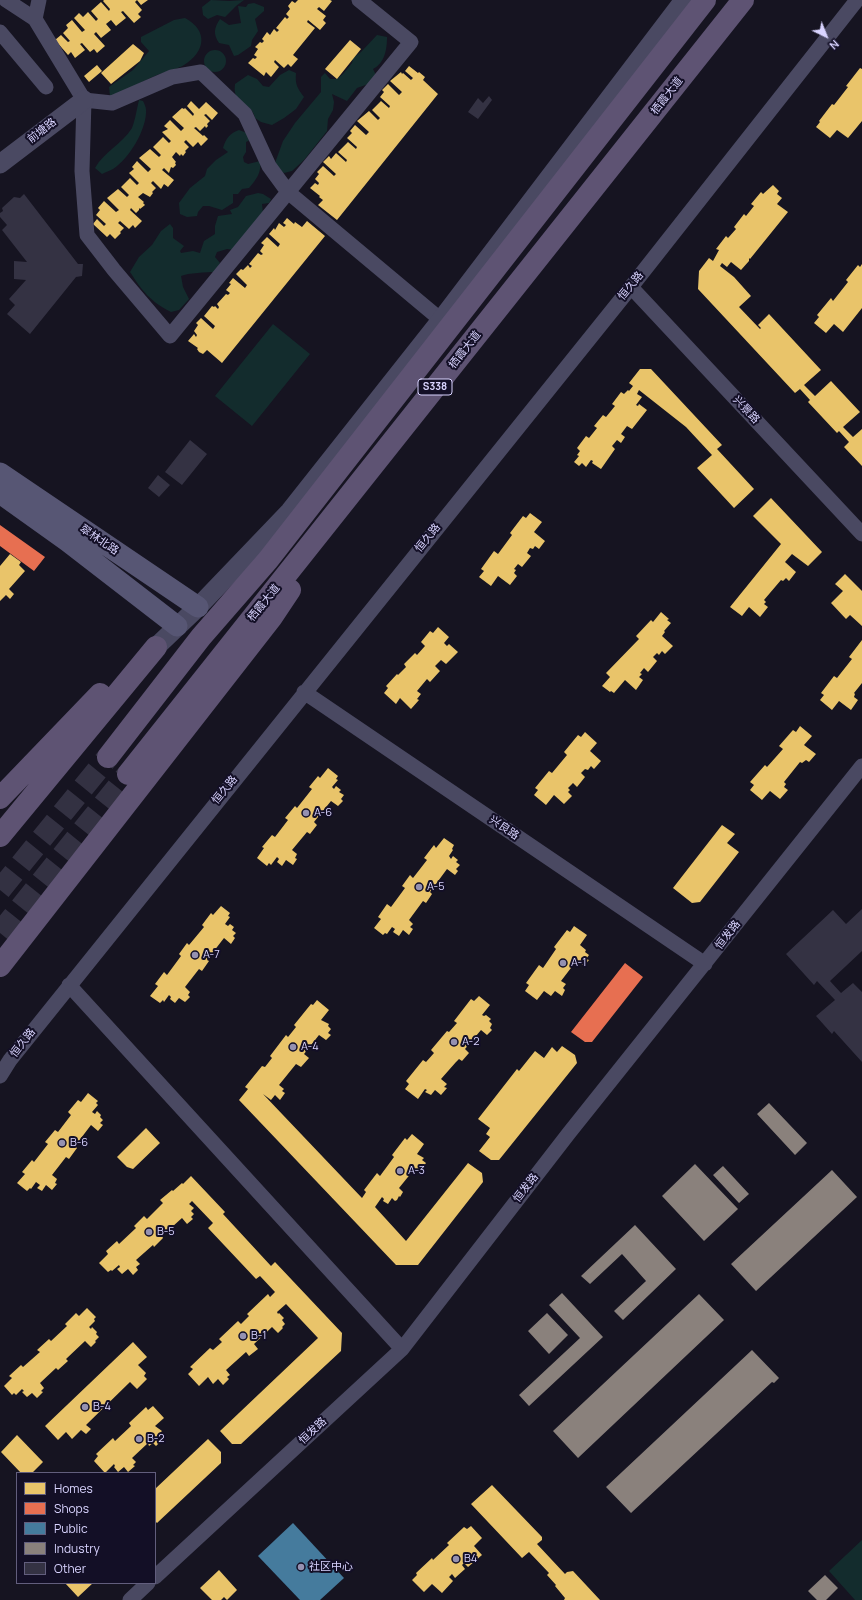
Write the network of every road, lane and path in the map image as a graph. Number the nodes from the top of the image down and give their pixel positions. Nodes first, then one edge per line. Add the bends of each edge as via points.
1 (6, 0) edge
2 (39, 0) edge
3 (359, 0) edge
4 (684, 0) edge
5 (705, 0) edge
6 (743, 0) edge
7 (857, 0) edge
8 (34, 19) junction
9 (0, 32) edge
10 (46, 87) dead end
11 (84, 100) junction
12 (0, 164) edge
13 (288, 192) junction
14 (631, 287) junction
15 (441, 320) junction
16 (0, 473) edge
17 (354, 490) junction
18 (0, 493) edge
19 (862, 534) edge
20 (198, 607) junction
21 (177, 626) junction
22 (156, 647) junction
23 (304, 692) junction
24 (108, 758) tunnel mouth
25 (862, 766) edge
26 (128, 774) tunnel mouth
27 (0, 798) edge
28 (0, 836) edge
29 (705, 964) junction
30 (0, 966) edge
31 (69, 985) junction
32 (0, 1076) edge
33 (402, 1349) junction
34 (156, 1576) edge
35 (147, 1584) edge
36 (130, 1600) edge

1 - 8 street
2 - 8 street
3 - 13 street via 411,42
4 - 15 street
5 - 24 main road, S338 via 272,554 201,637
6 - 17 main road, 栖霞大道 / S338
7 - 14 street, 恒久路
8 - 11 street
9 - 10 street
11 - 12 street, 前塘路
11 - 13 street via 112,103 172,77 201,72 245,114 269,166
11 - 13 street via 82,171 87,235 170,336
13 - 15 street
14 - 19 street, 兴景路
14 - 23 street, 恒久路
15 - 20 street via 290,511
16 - 20 main road, 翠林北路
17 - 26 main road, 栖霞大道 / S338
17 - 30 main road via 272,617
18 - 21 main road, 翠林北路
20 - 21 street
21 - 22 street
22 - 27 main road via 101,693
22 - 28 main road
23 - 29 street, 兴良路
23 - 31 street, 恒久路
25 - 29 street, 恒发路
29 - 33 street, 恒发路 via 568,1133
31 - 32 street, 恒久路
31 - 33 street
33 - 34 street, 恒发路
35 - 36 street

